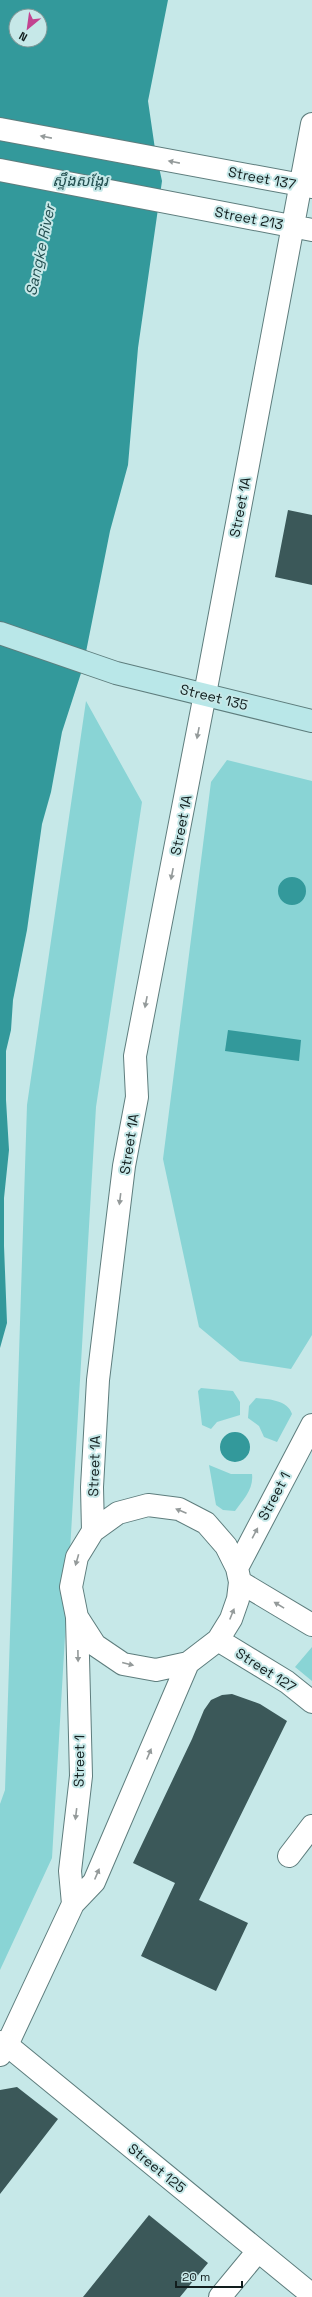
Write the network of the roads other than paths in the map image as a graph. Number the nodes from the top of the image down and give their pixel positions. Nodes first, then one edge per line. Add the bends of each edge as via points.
1 (312, 124) edge
2 (0, 129) edge
3 (0, 170) edge
4 (306, 186) edge
5 (302, 228) edge
6 (0, 634) edge
7 (206, 694) junction
8 (312, 721) edge
9 (312, 1425) edge
10 (93, 1531) junction
11 (239, 1575) junction
12 (77, 1617) junction
13 (312, 1625) edge
14 (218, 1640) junction
15 (188, 1663) junction
16 (312, 1702) edge
17 (312, 1826) edge
18 (290, 1856) dead end
19 (73, 1904) junction
20 (2, 2047) edge
21 (258, 2251) junction
22 (312, 2295) edge
23 (220, 2297) edge

1 - 4 street, Street 1A
4 -> 2 street, Street 137
3 - 5 street, Street 213
4 - 5 street, Street 1A
5 - 7 street, Street 1A
6 - 7 main road, Street 135 via 116,672
7 - 8 main road, Street 135
7 -> 10 street, Street 1A via 135,1056 136,1097 124,1166 98,1380 92,1487
11 -> 9 street, Street 1
11 -> 10 street via 226,1546 206,1523 178,1509 148,1505 140,1507 118,1513
10 -> 12 street via 77,1557 72,1579 71,1587
13 -> 11 street
14 -> 11 street, Street 1 via 231,1619 238,1599
12 -> 15 street via 95,1645 123,1664 156,1670
12 -> 19 street, Street 1 via 81,1776 70,1871
14 - 15 street
14 - 16 street, Street 127 via 287,1682
19 -> 15 street, Street 1 via 94,1882
17 - 18 street
19 - 20 street, Street 1
20 - 21 street, Street 125
21 - 22 street, Street 125
21 - 23 street

